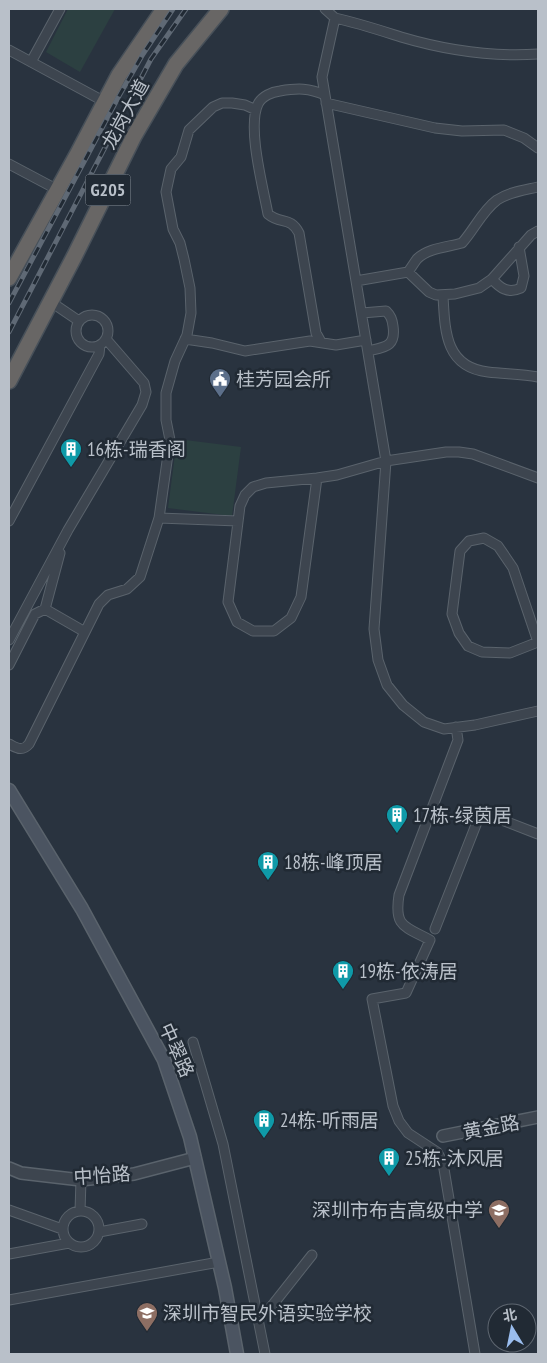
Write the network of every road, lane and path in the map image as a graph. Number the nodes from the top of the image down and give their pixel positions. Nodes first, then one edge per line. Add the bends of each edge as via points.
1 (60, 9) edge
2 (164, 9) edge
3 (221, 9) edge
4 (325, 9) edge
5 (335, 18) junction
6 (9, 50) edge
7 (538, 54) edge
8 (31, 62) junction
9 (326, 99) junction
10 (105, 102) junction
11 (256, 110) junction
12 (538, 148) edge
13 (9, 164) edge
14 (538, 187) edge
15 (58, 190) junction
16 (538, 230) edge
17 (519, 247) junction
18 (408, 272) junction
19 (9, 278) edge
20 (492, 279) junction
21 (356, 281) junction
22 (443, 296) junction
23 (51, 302) junction
24 (362, 313) junction
25 (79, 321) junction
26 (185, 339) junction
27 (366, 340) junction
28 (103, 342) junction
29 (321, 342) junction
30 (368, 351) junction
31 (538, 378) edge
32 (9, 381) edge
33 (386, 461) junction
34 (317, 478) junction
35 (538, 478) edge
36 (159, 518) junction
37 (9, 521) edge
38 (238, 521) junction
39 (63, 539) junction
40 (45, 609) junction
41 (86, 632) junction
42 (9, 640) edge
43 (538, 642) edge
44 (9, 665) edge
45 (538, 711) edge
46 (456, 727) junction
47 (9, 744) edge
48 (9, 790) edge
49 (538, 834) edge
50 (435, 929) dead end
51 (193, 1042) dead end
52 (538, 1117) edge
53 (443, 1136) dead end
54 (195, 1158) junction
55 (9, 1168) edge
56 (81, 1180) junction
57 (9, 1210) edge
58 (80, 1210) junction
59 (142, 1224) dead end
60 (62, 1229) junction
61 (99, 1232) junction
62 (69, 1243) junction
63 (9, 1254) edge
64 (312, 1255) dead end
65 (219, 1262) junction
66 (9, 1300) edge
67 (257, 1317) junction
68 (238, 1354) edge
69 (265, 1354) edge
70 (475, 1354) edge

1 - 8 street
2 - 10 highway, 龙岗大道 / G205 via 119,75
3 - 23 highway, 龙岗大道 / G205 via 176,64 134,136
4 - 5 street
5 - 7 street via 442,47 484,53
5 - 9 street via 322,77
6 - 8 street
8 - 10 street
9 - 11 street via 311,89 293,88 262,98
9 - 12 street via 435,128 504,130
9 - 21 street
10 - 15 highway, 龙岗大道 / G205
11 - 26 street via 232,103 213,106 189,130 181,157 171,170 166,192 190,288 191,313
11 - 29 street via 254,132 268,214 294,225 299,233 316,333
13 - 15 street
14 - 18 street via 498,200 462,243 423,255
15 - 19 highway, 龙岗大道 / G205
16 - 17 street
17 - 20 street
17 - 20 street via 524,276 521,288 504,290
18 - 21 street
18 - 22 street via 429,292
20 - 22 street via 479,288
21 - 24 street
22 - 31 street via 447,335 458,360 488,372
23 - 25 street
23 - 32 highway, 龙岗大道 / G205
24 - 27 street
24 - 30 street via 386,311 393,322 391,344
25 - 28 street via 76,332 80,342 89,346
25 - 28 street via 91,314 101,317 108,326
26 - 29 street via 245,351
26 - 36 street via 166,393 170,440
27 - 29 street via 336,345
27 - 30 street
28 - 37 street
28 - 39 street via 140,378 146,392 142,405
30 - 33 street
33 - 34 street
33 - 35 street via 459,452
33 - 46 street via 374,629 378,660 387,685 403,705 424,722 444,729
34 - 38 street via 253,487 240,506
34 - 38 street via 301,597 291,618 274,631 253,631 237,622 228,602
36 - 38 street
36 - 41 street via 140,577 127,589 108,596 99,604
39 - 40 street
39 - 42 street
40 - 41 street
40 - 44 street via 35,614
41 - 47 street via 29,744 20,749
43 - 43 street via 513,568 498,546 484,538 469,541 460,551 452,614 459,634 468,646 482,652 510,653
45 - 46 street
46 - 70 street via 458,740 396,910 404,926 430,940 406,993 372,999 399,1121 408,1133 437,1152 443,1163
48 - 54 main road, 中翠路 via 82,909 164,1060
49 - 50 street via 482,812
51 - 67 street via 223,1144
52 - 53 street, 黄金路
54 - 56 street, 中怡路 via 134,1174
54 - 65 main road, 中翠路
55 - 56 street, 中怡路 via 21,1173
56 - 58 street
57 - 60 street
58 - 60 street via 67,1217
58 - 61 street via 92,1214
59 - 61 street
60 - 62 street
61 - 62 street via 88,1245
62 - 63 street
64 - 67 street via 267,1312
65 - 66 street
65 - 68 main road, 中翠路
67 - 69 street

